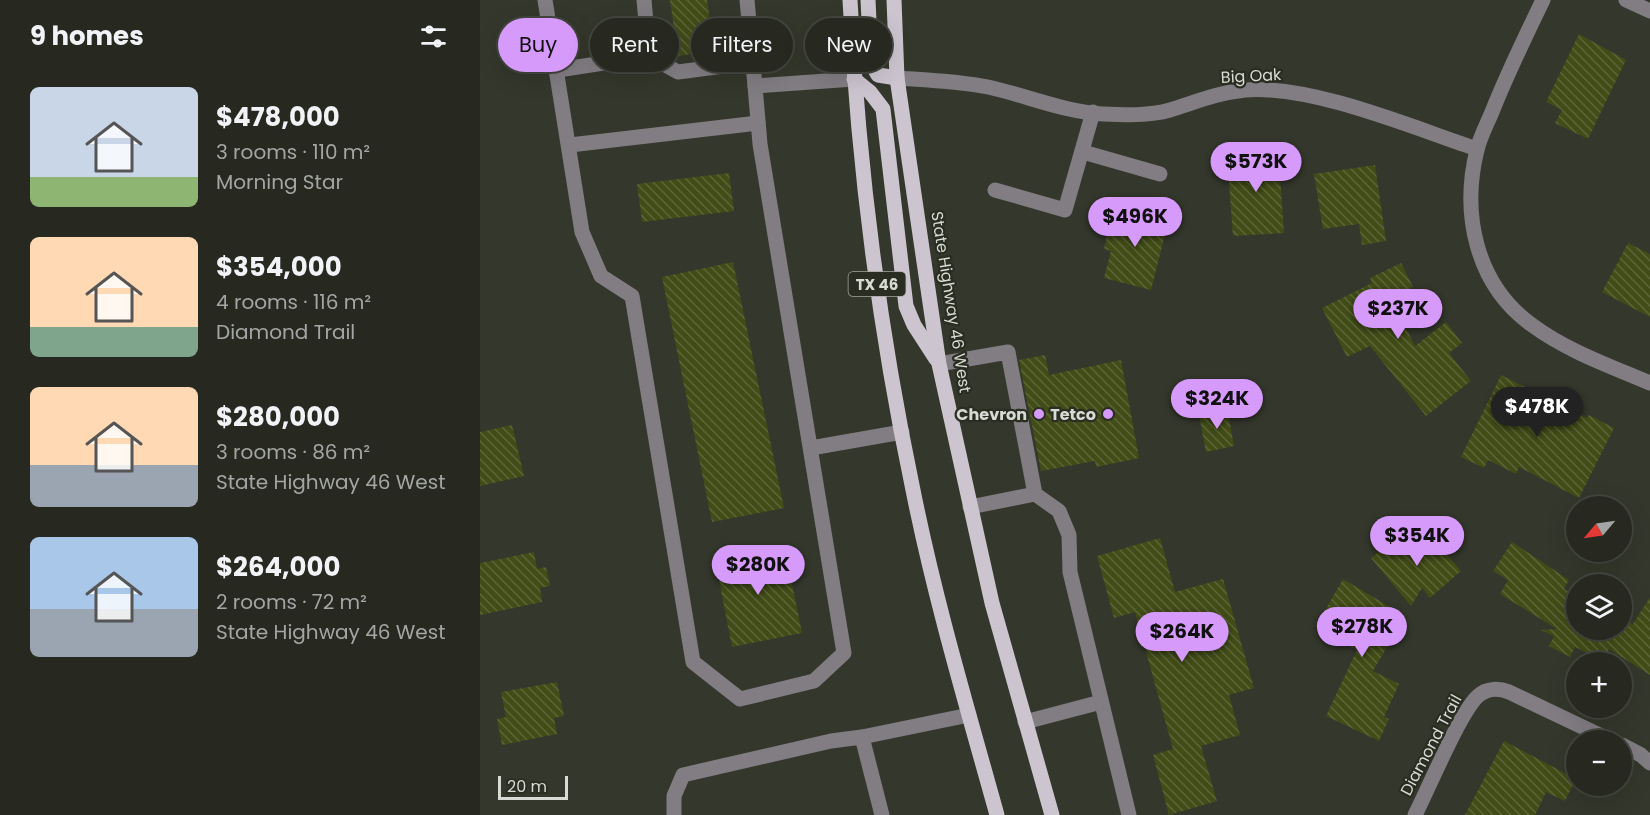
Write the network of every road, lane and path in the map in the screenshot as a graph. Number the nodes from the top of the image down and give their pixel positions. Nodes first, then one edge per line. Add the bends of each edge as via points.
1 (545, 0) edge
2 (644, 0) edge
3 (747, 0) edge
4 (850, 0) edge
5 (868, 0) edge
6 (894, 0) edge
7 (1543, 0) edge
8 (1626, 0) edge
9 (1650, 10) edge
10 (548, 18) edge
11 (646, 18) edge
12 (749, 18) edge
13 (558, 72) edge
14 (754, 72) edge
15 (897, 78) junction
16 (854, 79) junction
17 (755, 86) junction
18 (1093, 112) junction
19 (758, 123) junction
20 (570, 145) junction
21 (1477, 149) junction
22 (1083, 152) junction
23 (1160, 174) dead end
24 (995, 190) dead end
25 (939, 364) junction
26 (1650, 383) edge
27 (902, 432) junction
28 (811, 448) junction
29 (1035, 494) junction
30 (970, 507) junction
31 (1101, 702) junction
32 (969, 715) junction
33 (1025, 722) junction
34 (1589, 730) edge
35 (862, 737) junction
36 (1632, 750) edge
37 (1650, 763) edge
38 (674, 815) edge
39 (882, 815) edge
40 (997, 815) edge
41 (1052, 815) edge
42 (1129, 815) edge
43 (1415, 815) edge

1 - 10 street
2 - 11 street
3 - 12 street
4 - 16 main road, TX 46
5 - 15 main road via 871,63 878,75
6 - 15 main road, State Highway 46 West / TX 46
7 - 21 street
8 - 9 street
13 - 20 street
14 - 17 street
15 - 18 street, Big Oak via 985,86
15 - 25 main road, State Highway 46 West / TX 46
16 - 17 street
16 - 25 main road via 883,109 906,306
16 - 27 main road, TX 46 via 875,273
17 - 19 street
18 - 21 street, Big Oak via 1151,113 1222,93 1290,92 1380,116
18 - 22 street
19 - 20 street
19 - 28 street
20 - 28 street via 582,232 601,276 632,296 693,662 740,699 814,681 844,654
21 - 26 street via 1469,209 1480,258 1492,283 1508,304 1558,343
22 - 23 street
22 - 24 street via 1065,210
25 - 29 street via 1008,352
25 - 30 main road, State Highway 46 West / TX 46
27 - 28 street
27 - 32 main road, TX 46 via 941,612
29 - 30 street
29 - 31 street via 1059,511 1069,535 1070,572
30 - 33 main road, State Highway 46 West / TX 46
31 - 33 street
31 - 42 street
32 - 35 street
32 - 40 main road, TX 46
33 - 41 main road, State Highway 46 West / TX 46
34 - 43 street, Diamond Trail via 1509,692 1485,691 1468,709
35 - 38 street via 683,775 674,796
35 - 39 street
36 - 37 street

